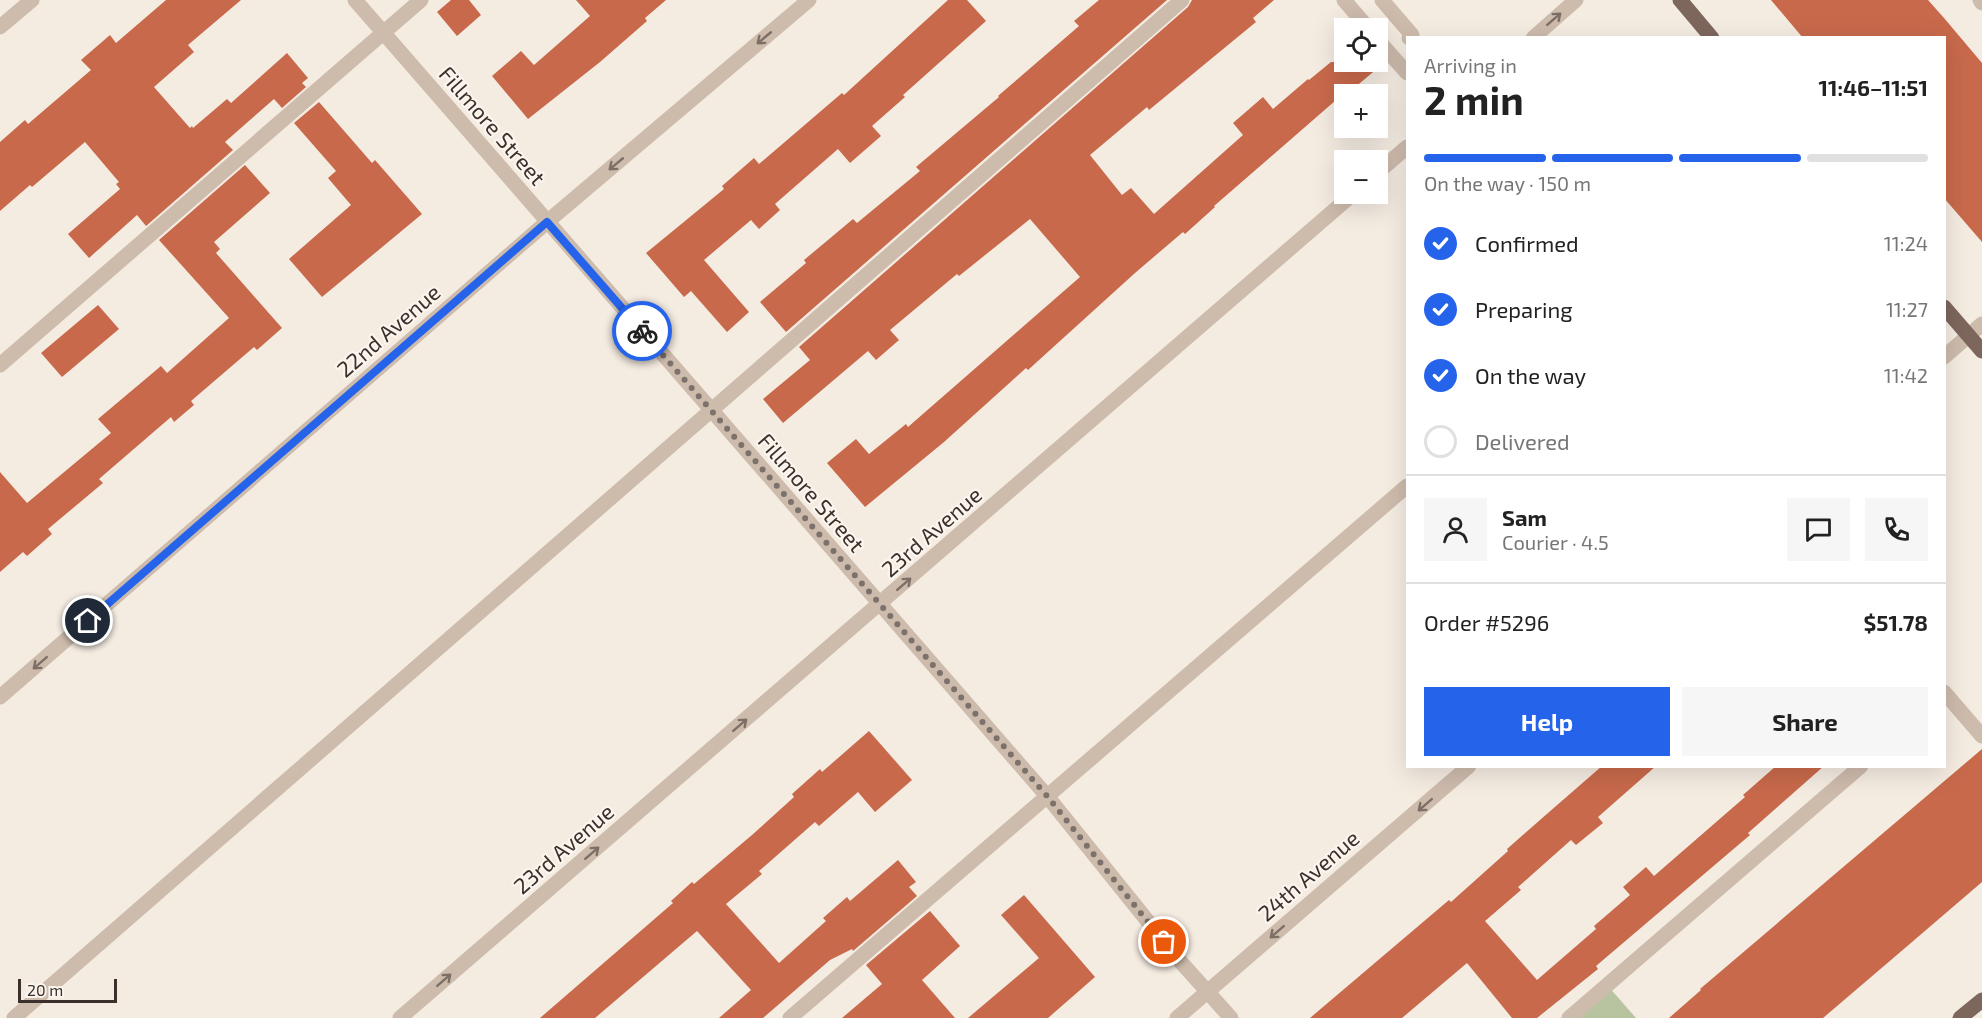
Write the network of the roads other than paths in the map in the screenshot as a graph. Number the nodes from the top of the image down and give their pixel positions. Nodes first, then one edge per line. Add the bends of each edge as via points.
1 (32, 0) edge
2 (354, 0) edge
3 (421, 0) edge
4 (809, 0) edge
5 (1182, 0) edge
6 (1344, 0) edge
7 (1382, 0) edge
8 (1576, 0) edge
9 (1680, 0) edge
10 (1359, 18) edge
11 (0, 27) edge
12 (383, 33) junction
13 (1411, 36) edge
14 (1535, 36) edge
15 (1710, 36) edge
16 (1406, 40) edge
17 (1390, 53) joint
18 (1406, 72) edge
19 (1406, 148) edge
20 (1388, 163) edge
21 (1341, 204) edge
22 (547, 222) junction
23 (1946, 309) edge
24 (1982, 324) edge
25 (1969, 336) junction
26 (1982, 351) edge
27 (1946, 355) edge
28 (0, 365) edge
29 (711, 410) junction
30 (1406, 487) edge
31 (880, 605) junction
32 (1946, 696) edge
33 (0, 697) edge
34 (1982, 736) edge
35 (1467, 768) edge
36 (1859, 768) edge
37 (1047, 796) junction
38 (1208, 992) junction
39 (1982, 1000) edge
40 (14, 1018) edge
41 (400, 1018) edge
42 (790, 1018) edge
43 (1177, 1018) edge
44 (1231, 1018) edge
45 (1569, 1018) edge
46 (1960, 1018) edge

1 - 11 street
2 - 12 street, Fillmore Street
3 - 12 street
4 -> 22 street, 22nd Avenue
5 - 29 street
6 - 10 street
7 - 13 street
14 -> 8 street
9 - 15 main road
12 - 22 street, Fillmore Street
12 - 28 street
16 - 17 street
17 - 18 street
19 - 20 street
31 -> 21 street, 23rd Avenue
22 - 29 street, Fillmore Street
22 -> 33 street, 22nd Avenue
23 - 25 main road
24 - 25 street
25 - 26 main road
25 - 27 street
29 - 31 street, Fillmore Street
29 - 40 street
30 - 37 street
31 - 37 street, Fillmore Street
41 -> 31 street, 23rd Avenue
32 - 34 street
35 -> 38 street, 24th Avenue
36 - 45 street
37 - 38 street, Fillmore Street
37 - 42 street
38 - 43 street, 24th Avenue
38 - 44 street, Fillmore Street
39 - 46 main road

